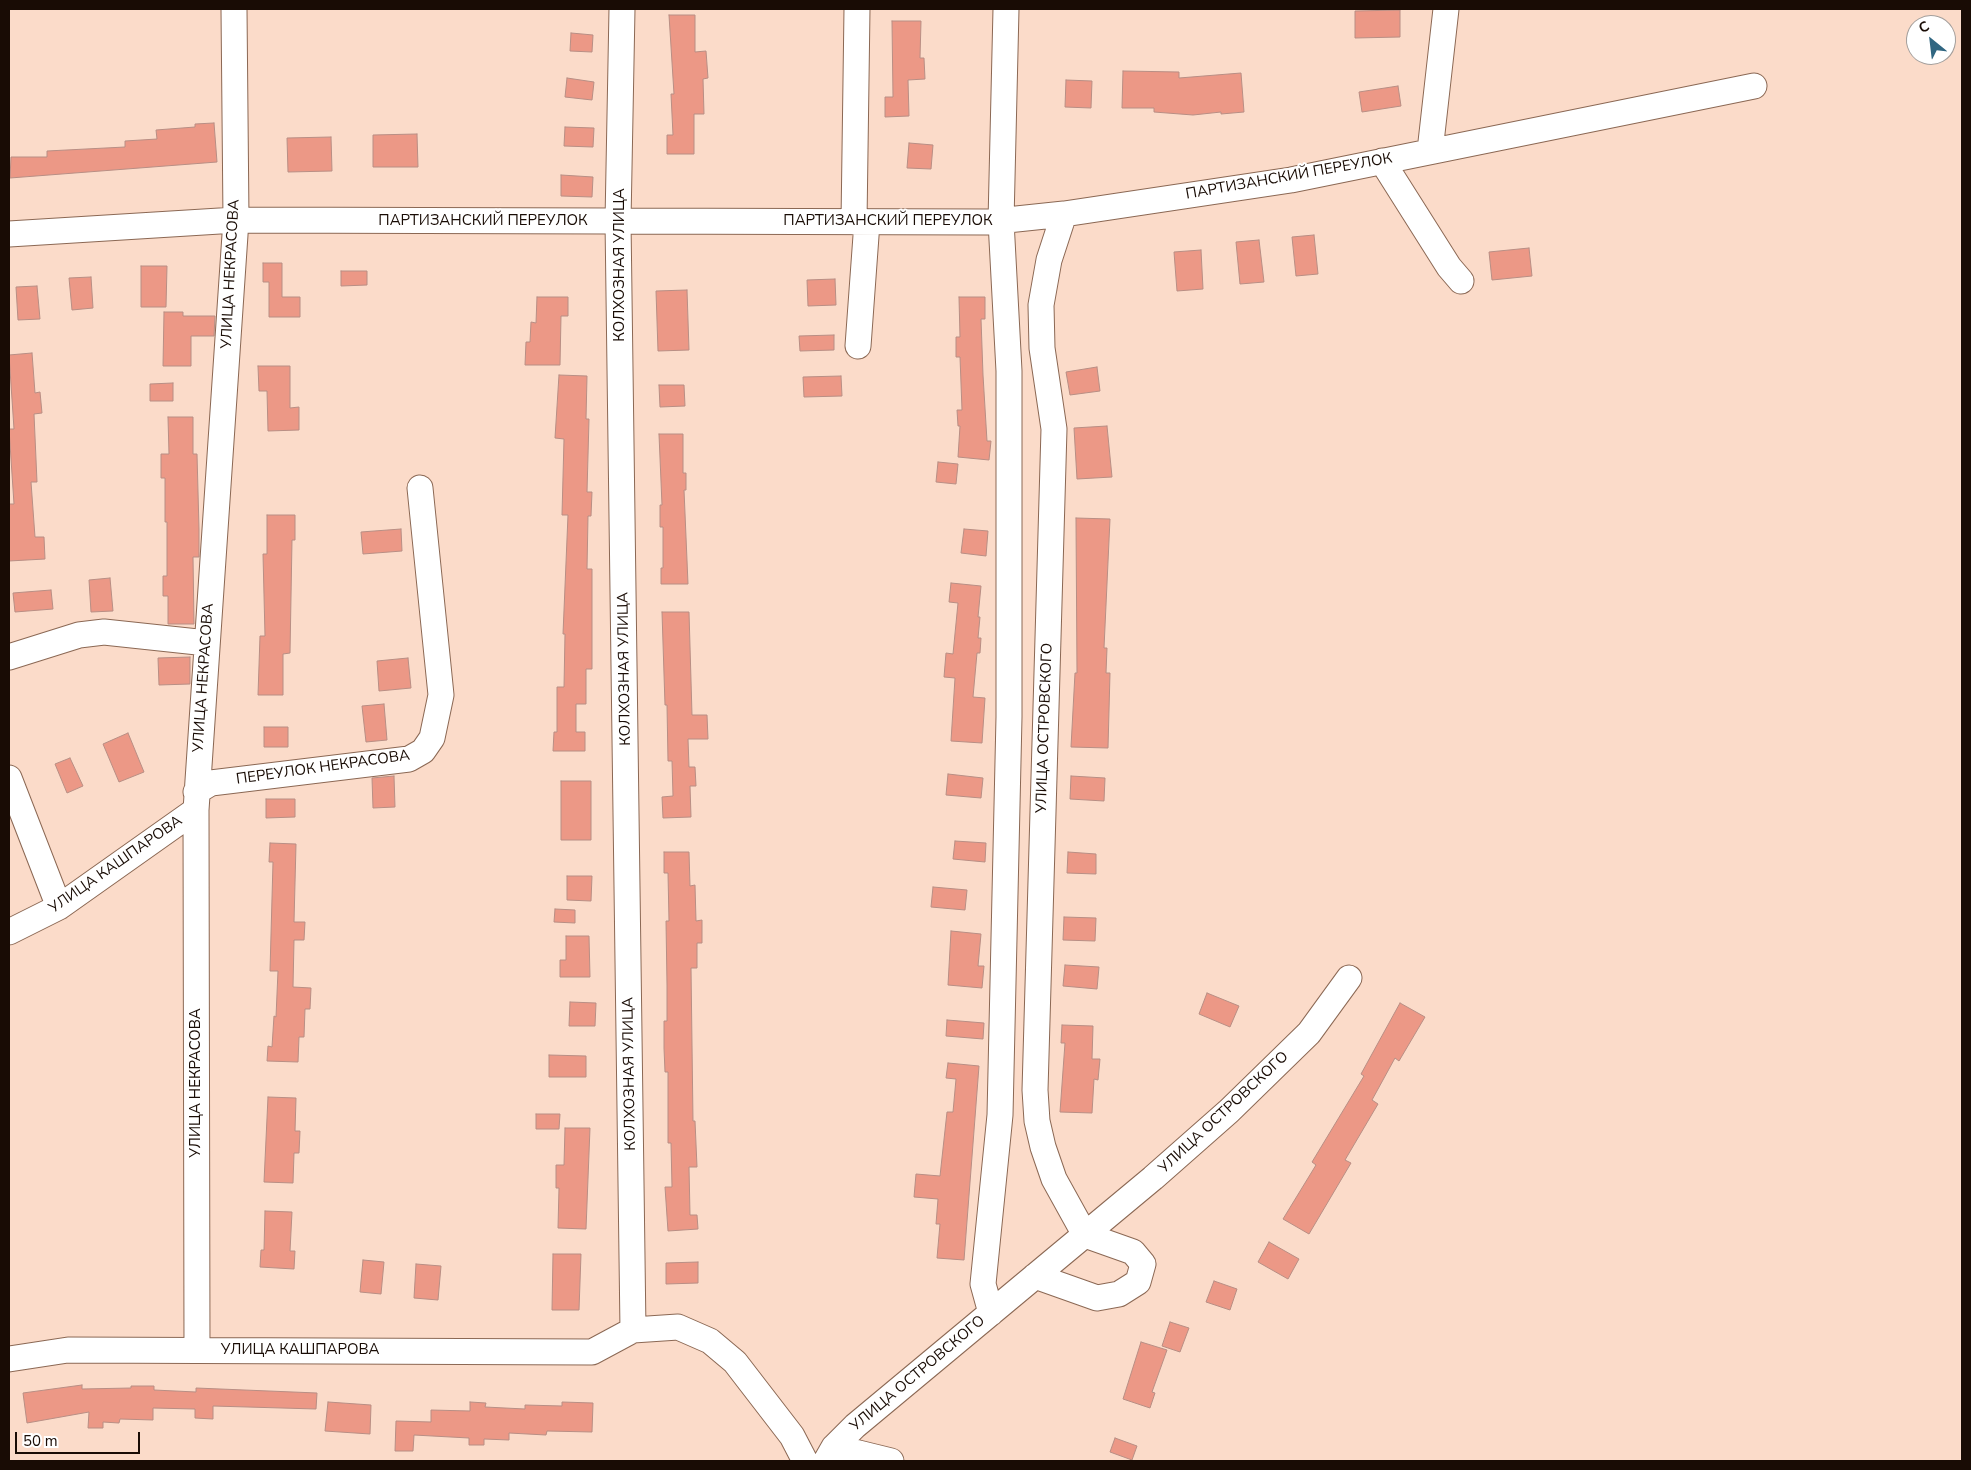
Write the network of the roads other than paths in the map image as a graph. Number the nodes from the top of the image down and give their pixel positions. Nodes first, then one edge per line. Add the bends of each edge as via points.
1 (234, 9) edge
2 (622, 9) edge
3 (857, 9) edge
4 (1006, 9) edge
5 (1446, 9) edge
6 (1754, 86) dead end
7 (1430, 151) junction
8 (1382, 161) junction
9 (1064, 214) junction
10 (236, 220) junction
11 (618, 221) junction
12 (1001, 221) junction
13 (861, 222) junction
14 (9, 234) edge
15 (1461, 281) dead end
16 (858, 346) dead end
17 (420, 488) dead end
18 (207, 643) junction
19 (9, 658) edge
20 (1009, 718) junction
21 (1046, 731) junction
22 (9, 778) edge
23 (196, 801) junction
24 (1007, 806) junction
25 (1043, 819) junction
26 (59, 907) junction
27 (9, 932) edge
28 (1349, 978) dead end
29 (1038, 1121) junction
30 (999, 1125) junction
31 (1085, 1235) junction
32 (1035, 1276) junction
33 (991, 1312) junction
34 (634, 1330) junction
35 (196, 1349) junction
36 (9, 1359) edge
37 (830, 1454) edge
38 (804, 1461) edge
39 (891, 1461) edge

1 - 10 street, УЛИЦА НЕКРАСОВА
2 - 11 street, КОЛХОЗНАЯ УЛИЦА
3 - 13 street
4 - 12 street
5 - 7 street
6 - 7 street, ПАРТИЗАНСКИЙ ПЕРЕУЛОК
7 - 8 street, ПАРТИЗАНСКИЙ ПЕРЕУЛОК
8 - 9 street, ПАРТИЗАНСКИЙ ПЕРЕУЛОК via 1291,180
8 - 15 street via 1448,267
9 - 12 street, ПАРТИЗАНСКИЙ ПЕРЕУЛОК
9 - 21 street, УЛИЦА ОСТРОВСКОГО via 1049,260 1041,305 1042,348 1054,429
10 - 11 street, ПАРТИЗАНСКИЙ ПЕРЕУЛОК
10 - 14 street, ПАРТИЗАНСКИЙ ПЕРЕУЛОК
10 - 18 street, УЛИЦА НЕКРАСОВА
11 - 13 street, ПАРТИЗАНСКИЙ ПЕРЕУЛОК
11 - 34 street, КОЛХОЗНАЯ УЛИЦА
12 - 13 street, ПАРТИЗАНСКИЙ ПЕРЕУЛОК
12 - 20 street via 1009,371
13 - 16 street
17 - 23 street, ПЕРЕУЛОК НЕКРАСОВА via 441,695 432,738 423,751 410,759 211,783
18 - 19 street via 104,632 79,635
18 - 23 street, УЛИЦА НЕКРАСОВА
20 - 21 street
20 - 24 street
21 - 25 street, УЛИЦА ОСТРОВСКОГО
22 - 26 street
23 - 26 street, УЛИЦА КАШПАРОВА
23 - 35 street, УЛИЦА НЕКРАСОВА
24 - 25 street via 1027,810
24 - 30 street
25 - 29 street, УЛИЦА ОСТРОВСКОГО via 1035,1090
26 - 27 street, УЛИЦА КАШПАРОВА
28 - 31 street, УЛИЦА ОСТРОВСКОГО via 1309,1033 1229,1112
29 - 30 street
29 - 31 street, УЛИЦА ОСТРОВСКОГО via 1054,1178
30 - 33 street via 983,1284
31 - 32 street, УЛИЦА ОСТРОВСКОГО
31 - 32 street via 1133,1252 1143,1264 1138,1282 1118,1294 1097,1298
32 - 33 street, УЛИЦА ОСТРОВСКОГО
33 - 37 street, УЛИЦА ОСТРОВСКОГО via 855,1426
34 - 35 street, УЛИЦА КАШПАРОВА via 592,1352
34 - 38 street via 678,1327 710,1341 735,1362 767,1401 792,1436
35 - 36 street, УЛИЦА КАШПАРОВА via 68,1350
37 - 39 street

